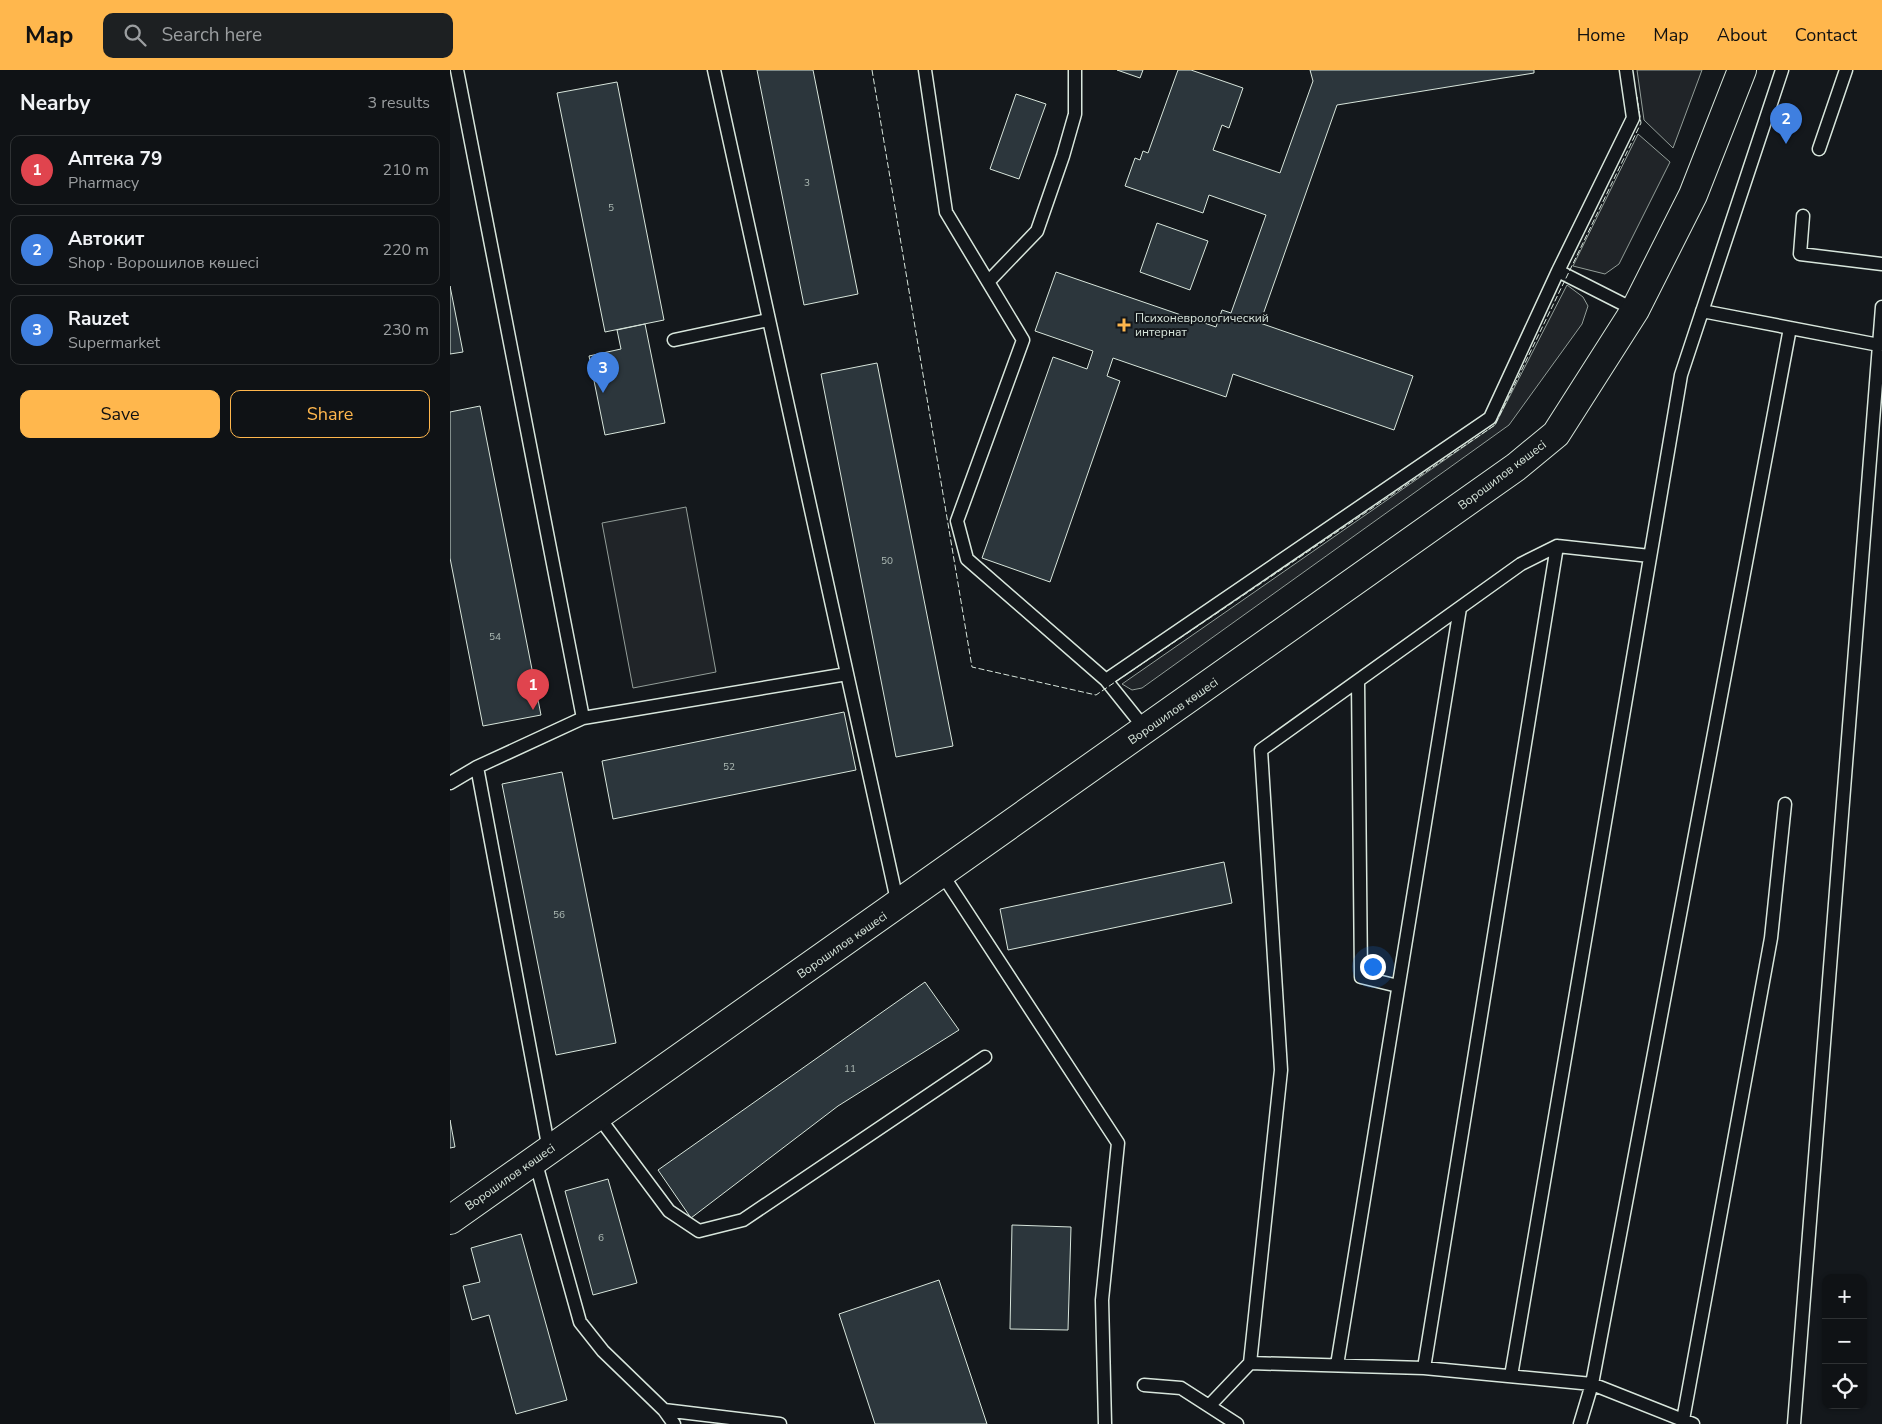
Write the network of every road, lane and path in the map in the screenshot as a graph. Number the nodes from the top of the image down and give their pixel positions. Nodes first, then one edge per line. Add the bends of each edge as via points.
1 (457, 70) edge
2 (714, 70) edge
3 (924, 70) edge
4 (1074, 70) edge
5 (1626, 70) edge
6 (1742, 70) edge
7 (1782, 70) edge
8 (1846, 70) edge
9 (1819, 149) dead end
10 (1803, 216) dead end
11 (1882, 264) edge
12 (1558, 271) junction
13 (988, 282) junction
14 (1882, 307) edge
15 (1635, 310) junction
16 (1702, 311) junction
17 (768, 320) junction
18 (1790, 328) junction
19 (674, 340) dead end
20 (1879, 345) junction
21 (1557, 546) junction
22 (1650, 556) junction
23 (1460, 608) junction
24 (847, 674) junction
25 (1106, 680) junction
26 (1358, 681) junction
27 (583, 718) junction
28 (1146, 730) junction
29 (477, 767) junction
30 (450, 784) edge
31 (1785, 804) dead end
32 (942, 874) junction
33 (898, 904) junction
34 (1398, 986) junction
35 (985, 1056) dead end
36 (598, 1116) junction
37 (542, 1155) junction
38 (450, 1220) edge
39 (1250, 1363) junction
40 (1337, 1365) junction
41 (1424, 1368) junction
42 (1511, 1376) junction
43 (1144, 1384) dead end
44 (1592, 1384) junction
45 (1209, 1406) junction
46 (664, 1410) junction
47 (1688, 1422) edge
48 (674, 1424) edge
49 (780, 1424) edge
50 (1105, 1424) edge
51 (1237, 1424) edge
52 (1580, 1424) edge
53 (1794, 1424) edge

1 - 27 lane
2 - 17 lane
3 - 13 lane via 946,212
4 - 13 lane via 1075,114 1037,231
5 - 12 lane via 1633,118
6 - 15 street, Ворошилов көшесі via 1693,195
7 - 16 lane
8 - 9 lane
10 - 11 lane via 1800,254
12 - 15 lane
12 - 25 lane via 1490,418
13 - 25 lane via 1023,340 957,521 967,559
14 - 20 lane
15 - 28 street, Ворошилов көшесі via 1556,434 1516,467
16 - 18 lane
16 - 22 lane via 1681,375
17 - 19 lane
17 - 24 lane
18 - 20 lane
18 - 44 lane
20 - 53 lane
21 - 22 lane
21 - 23 lane via 1521,564
21 - 41 lane
22 - 42 lane
23 - 26 lane
23 - 34 lane
24 - 27 lane
24 - 33 lane
25 - 28 lane
26 - 34 lane via 1361,977
26 - 39 lane via 1261,750 1281,1070
27 - 29 lane
28 - 32 street, Ворошилов көшесі
29 - 30 lane
29 - 37 lane
31 - 47 lane via 1771,938
32 - 33 street, Ворошилов көшесі
32 - 50 lane via 1118,1143 1102,1300
33 - 36 street, Ворошилов көшесі
34 - 40 lane
35 - 36 lane via 743,1220 699,1231 669,1211
36 - 37 street, Ворошилов көшесі
37 - 38 street, Ворошилов көшесі
37 - 46 lane via 580,1322 603,1351
39 - 40 lane
39 - 45 lane
40 - 41 lane
41 - 42 lane
42 - 44 lane
43 - 45 lane via 1181,1388
44 - 47 lane
44 - 52 lane
45 - 51 lane
46 - 48 lane
46 - 49 lane

